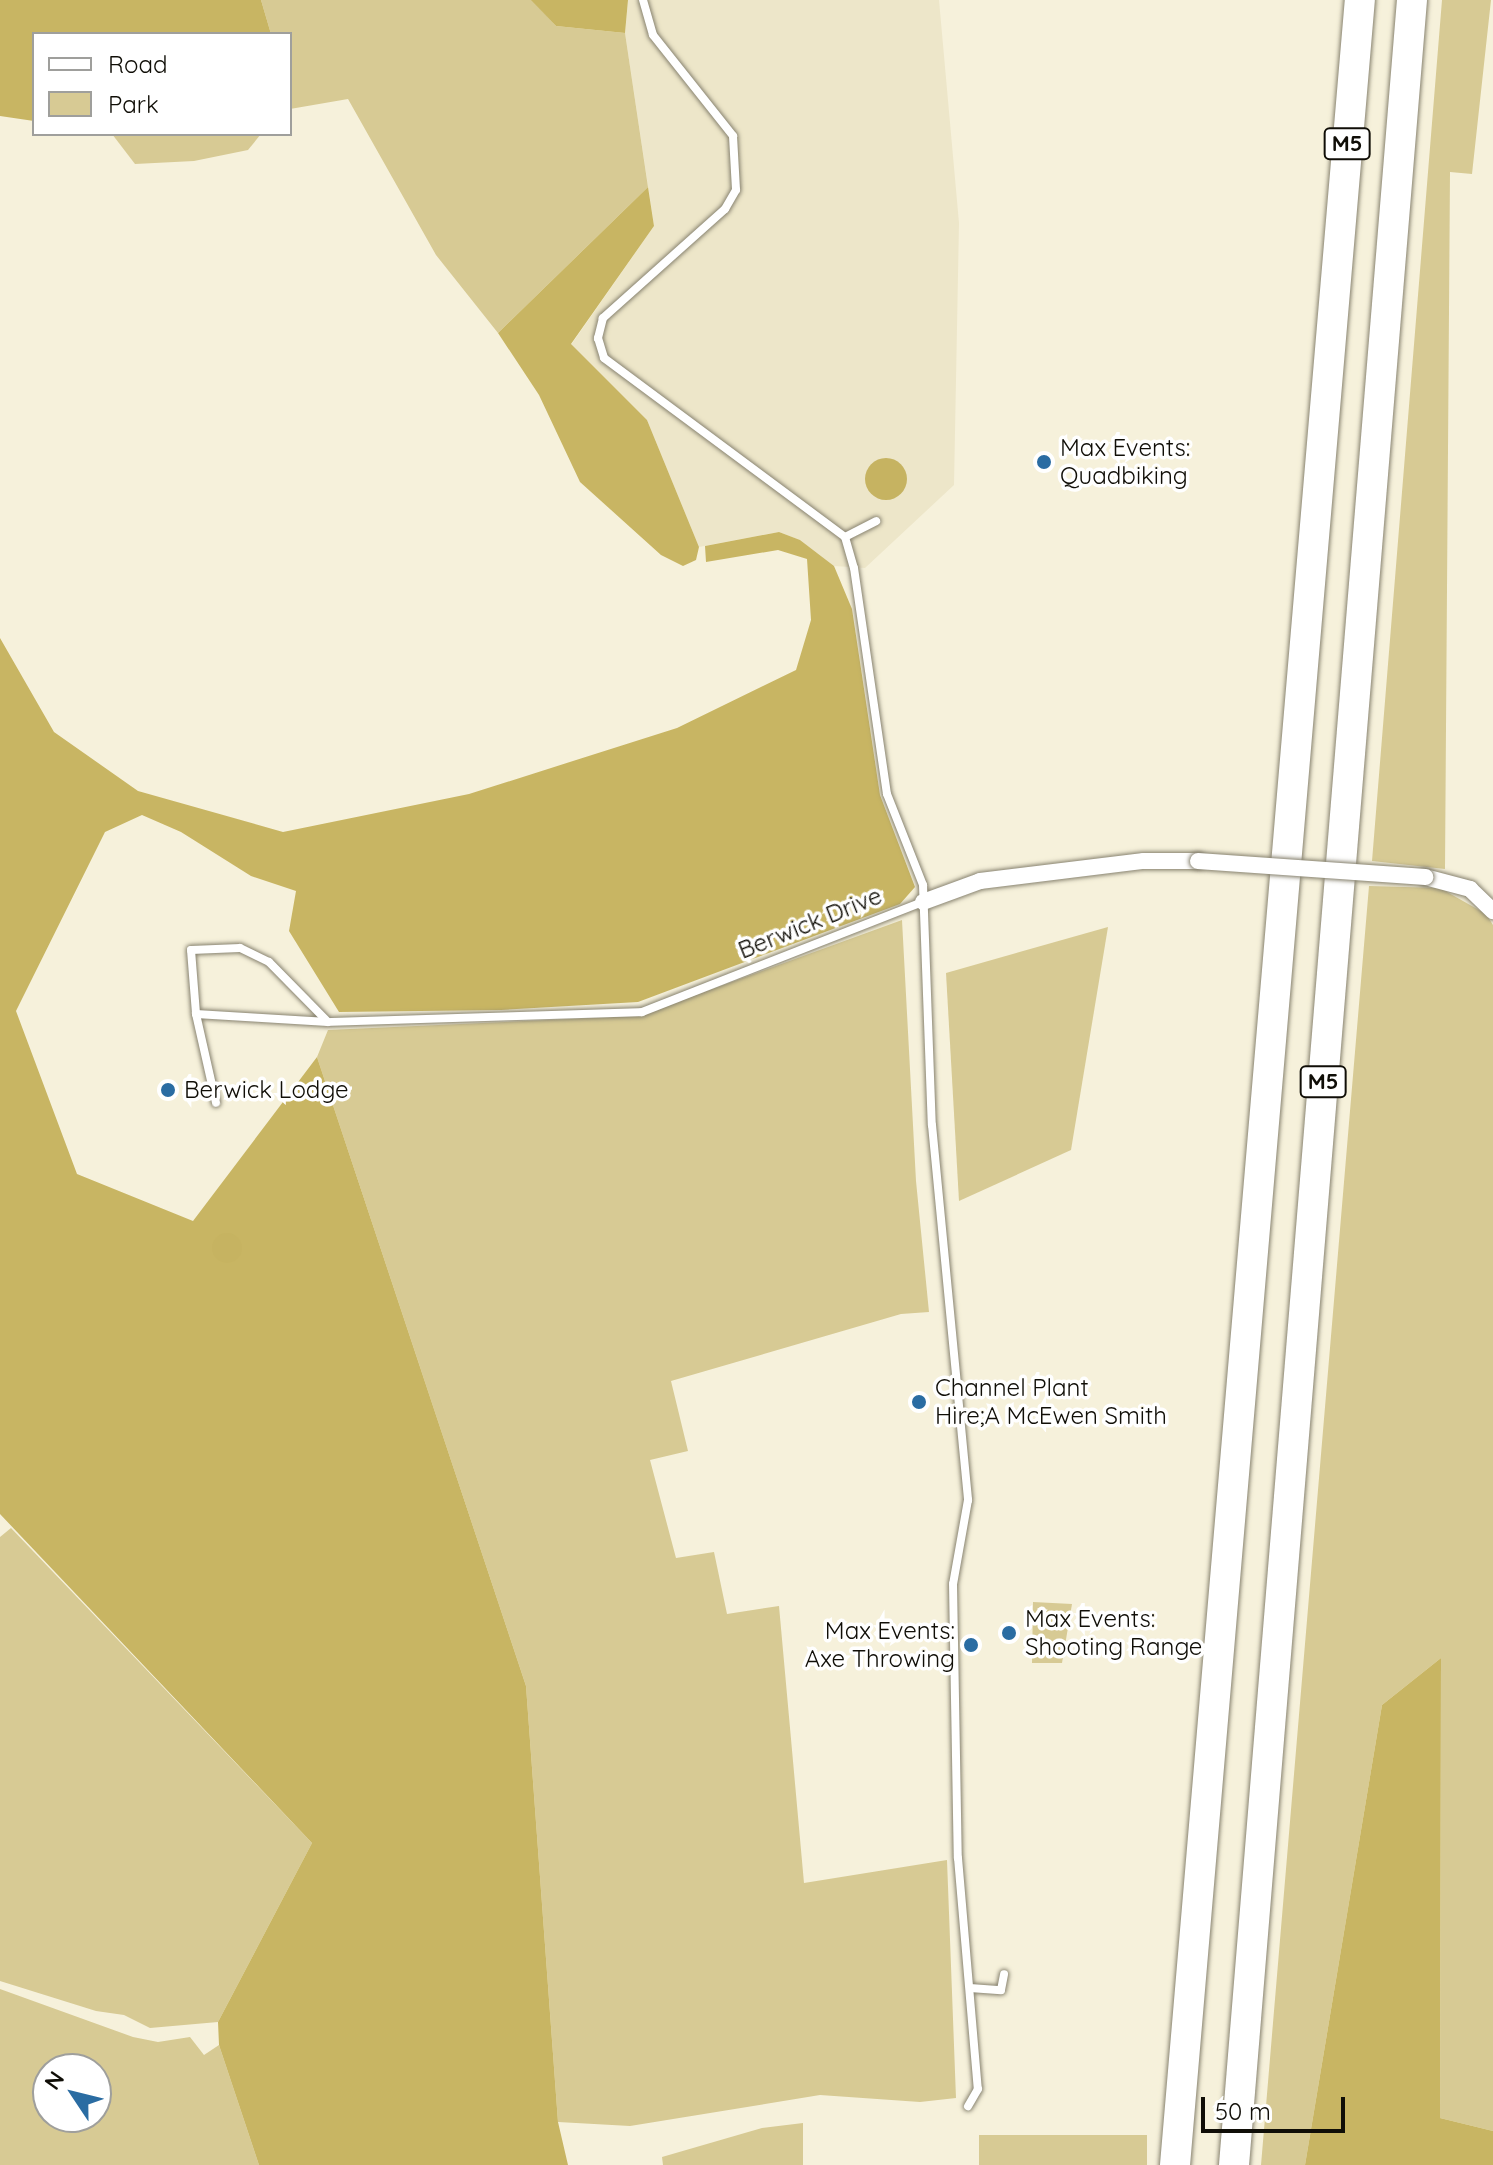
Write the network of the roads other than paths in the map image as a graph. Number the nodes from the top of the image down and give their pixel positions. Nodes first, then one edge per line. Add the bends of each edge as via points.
1 (643, 0) edge
2 (1360, 0) edge
3 (1412, 0) edge
4 (876, 521) dead end
5 (845, 537) junction
6 (923, 902) junction
7 (1493, 911) edge
8 (196, 1014) junction
9 (328, 1022) junction
10 (216, 1103) dead end
11 (1004, 1974) dead end
12 (970, 1988) junction
13 (968, 2106) dead end
14 (1175, 2165) edge
15 (1234, 2165) edge

1 - 5 lane via 653,35 721,114 733,136 736,190 725,209 603,318 598,338 604,358
2 - 14 highway, M5
3 - 15 highway, M5
4 - 5 lane
5 - 6 lane via 853,556 887,794 923,885
6 - 7 street, Berwick Drive, bridge via 980,881 1144,861 1198,861 1425,877 1470,889
6 - 9 lane, Berwick Drive via 642,1012
6 - 12 lane via 932,1125 968,1500 957,1543 953,1599 958,1858
8 - 9 lane, Berwick Drive
8 - 9 lane via 191,950 240,948 269,962
8 - 10 lane
11 - 12 lane via 1001,1990
12 - 13 lane via 978,2089

